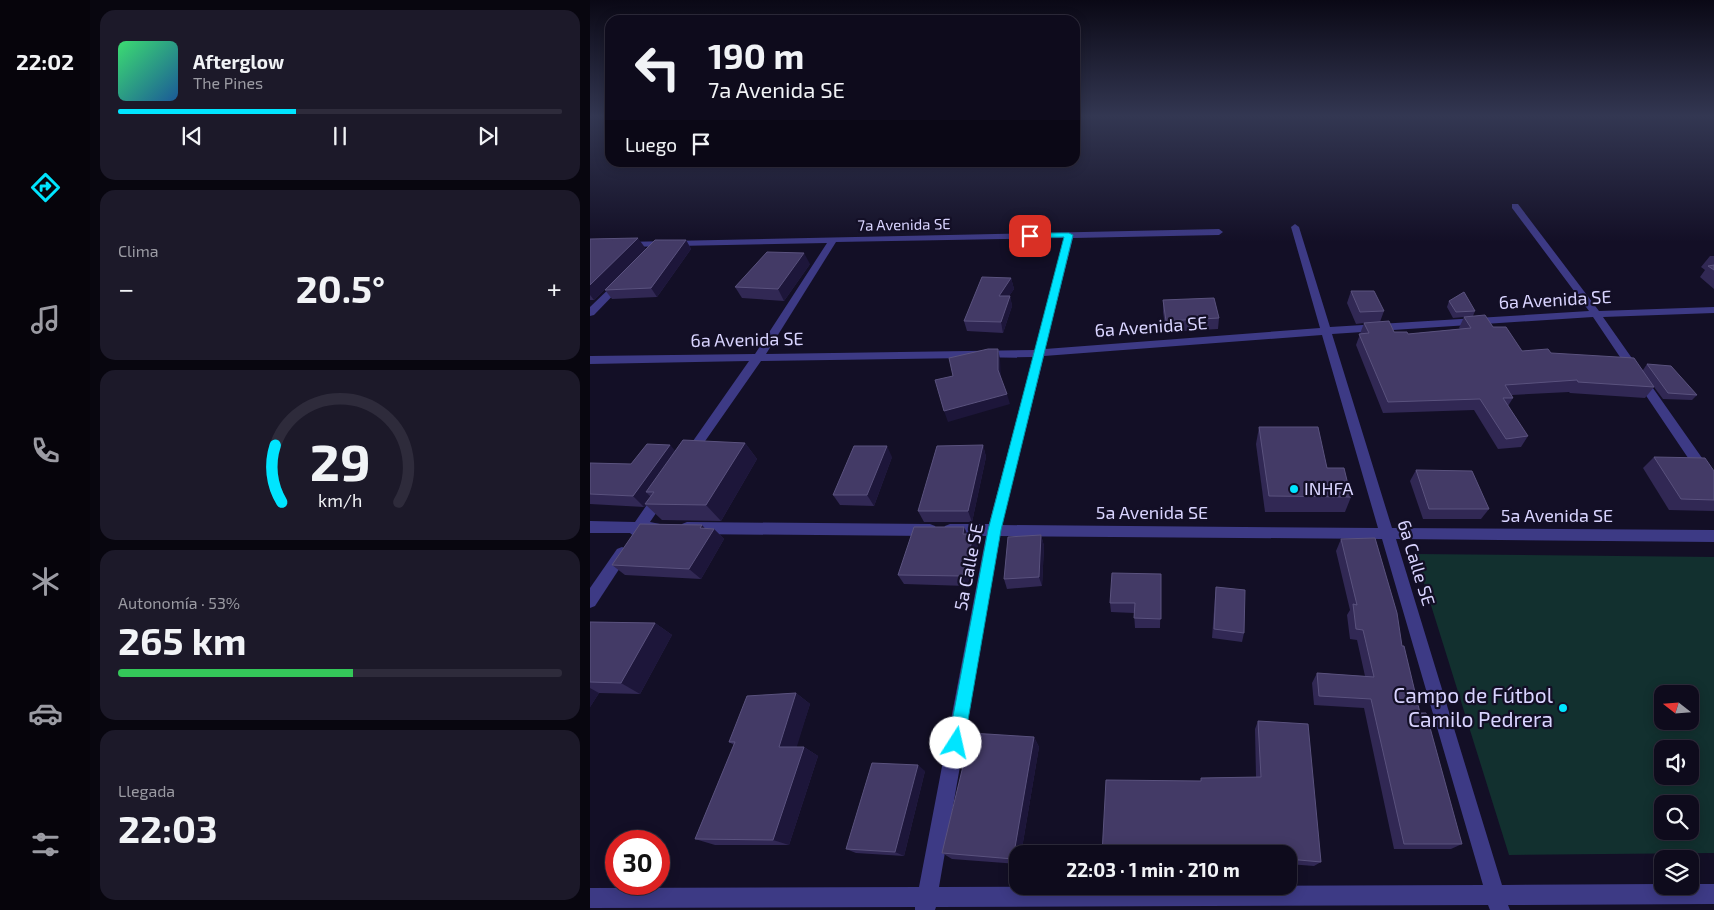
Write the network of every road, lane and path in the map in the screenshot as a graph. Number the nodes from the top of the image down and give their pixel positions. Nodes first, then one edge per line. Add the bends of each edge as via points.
1 (1515, 206) dead end
2 (1295, 226) dead end
3 (1219, 232) dead end
4 (1069, 235) junction
5 (833, 240) junction
6 (620, 244) edge
7 (624, 279) edge
8 (1714, 310) edge
9 (590, 313) edge
10 (1596, 314) junction
11 (1327, 331) junction
12 (1039, 353) junction
13 (758, 357) junction
14 (590, 360) edge
15 (684, 463) edge
16 (1714, 485) edge
17 (667, 487) edge
18 (590, 527) edge
19 (639, 528) junction
20 (994, 530) junction
21 (1388, 533) junction
22 (1714, 536) edge
23 (590, 601) edge
24 (1714, 894) edge
25 (590, 898) edge
26 (1497, 902) edge
27 (926, 904) edge

1 - 10 street
2 - 11 street, 6a Calle SE
3 - 4 street, 7a Avenida SE
4 - 5 street, 7a Avenida SE
4 - 12 street, 5a Calle SE
5 - 6 street, 7a Avenida SE via 655,248
5 - 13 street
7 - 9 street
8 - 10 street, 6a Avenida SE
10 - 11 street, 6a Avenida SE
10 - 16 street
11 - 12 street, 6a Avenida SE
11 - 21 street, 6a Calle SE
12 - 13 street, 6a Avenida SE
12 - 20 street, 5a Calle SE
13 - 14 street, 6a Avenida SE
13 - 15 street
17 - 19 street
18 - 19 street, 5a Avenida SE
19 - 20 street, 5a Avenida SE
19 - 23 street
20 - 21 street, 5a Avenida SE
20 - 27 street, 5a Calle SE
21 - 22 street, 5a Avenida SE
21 - 26 street, 6a Calle SE
24 - 26 street
25 - 27 street
26 - 27 street

